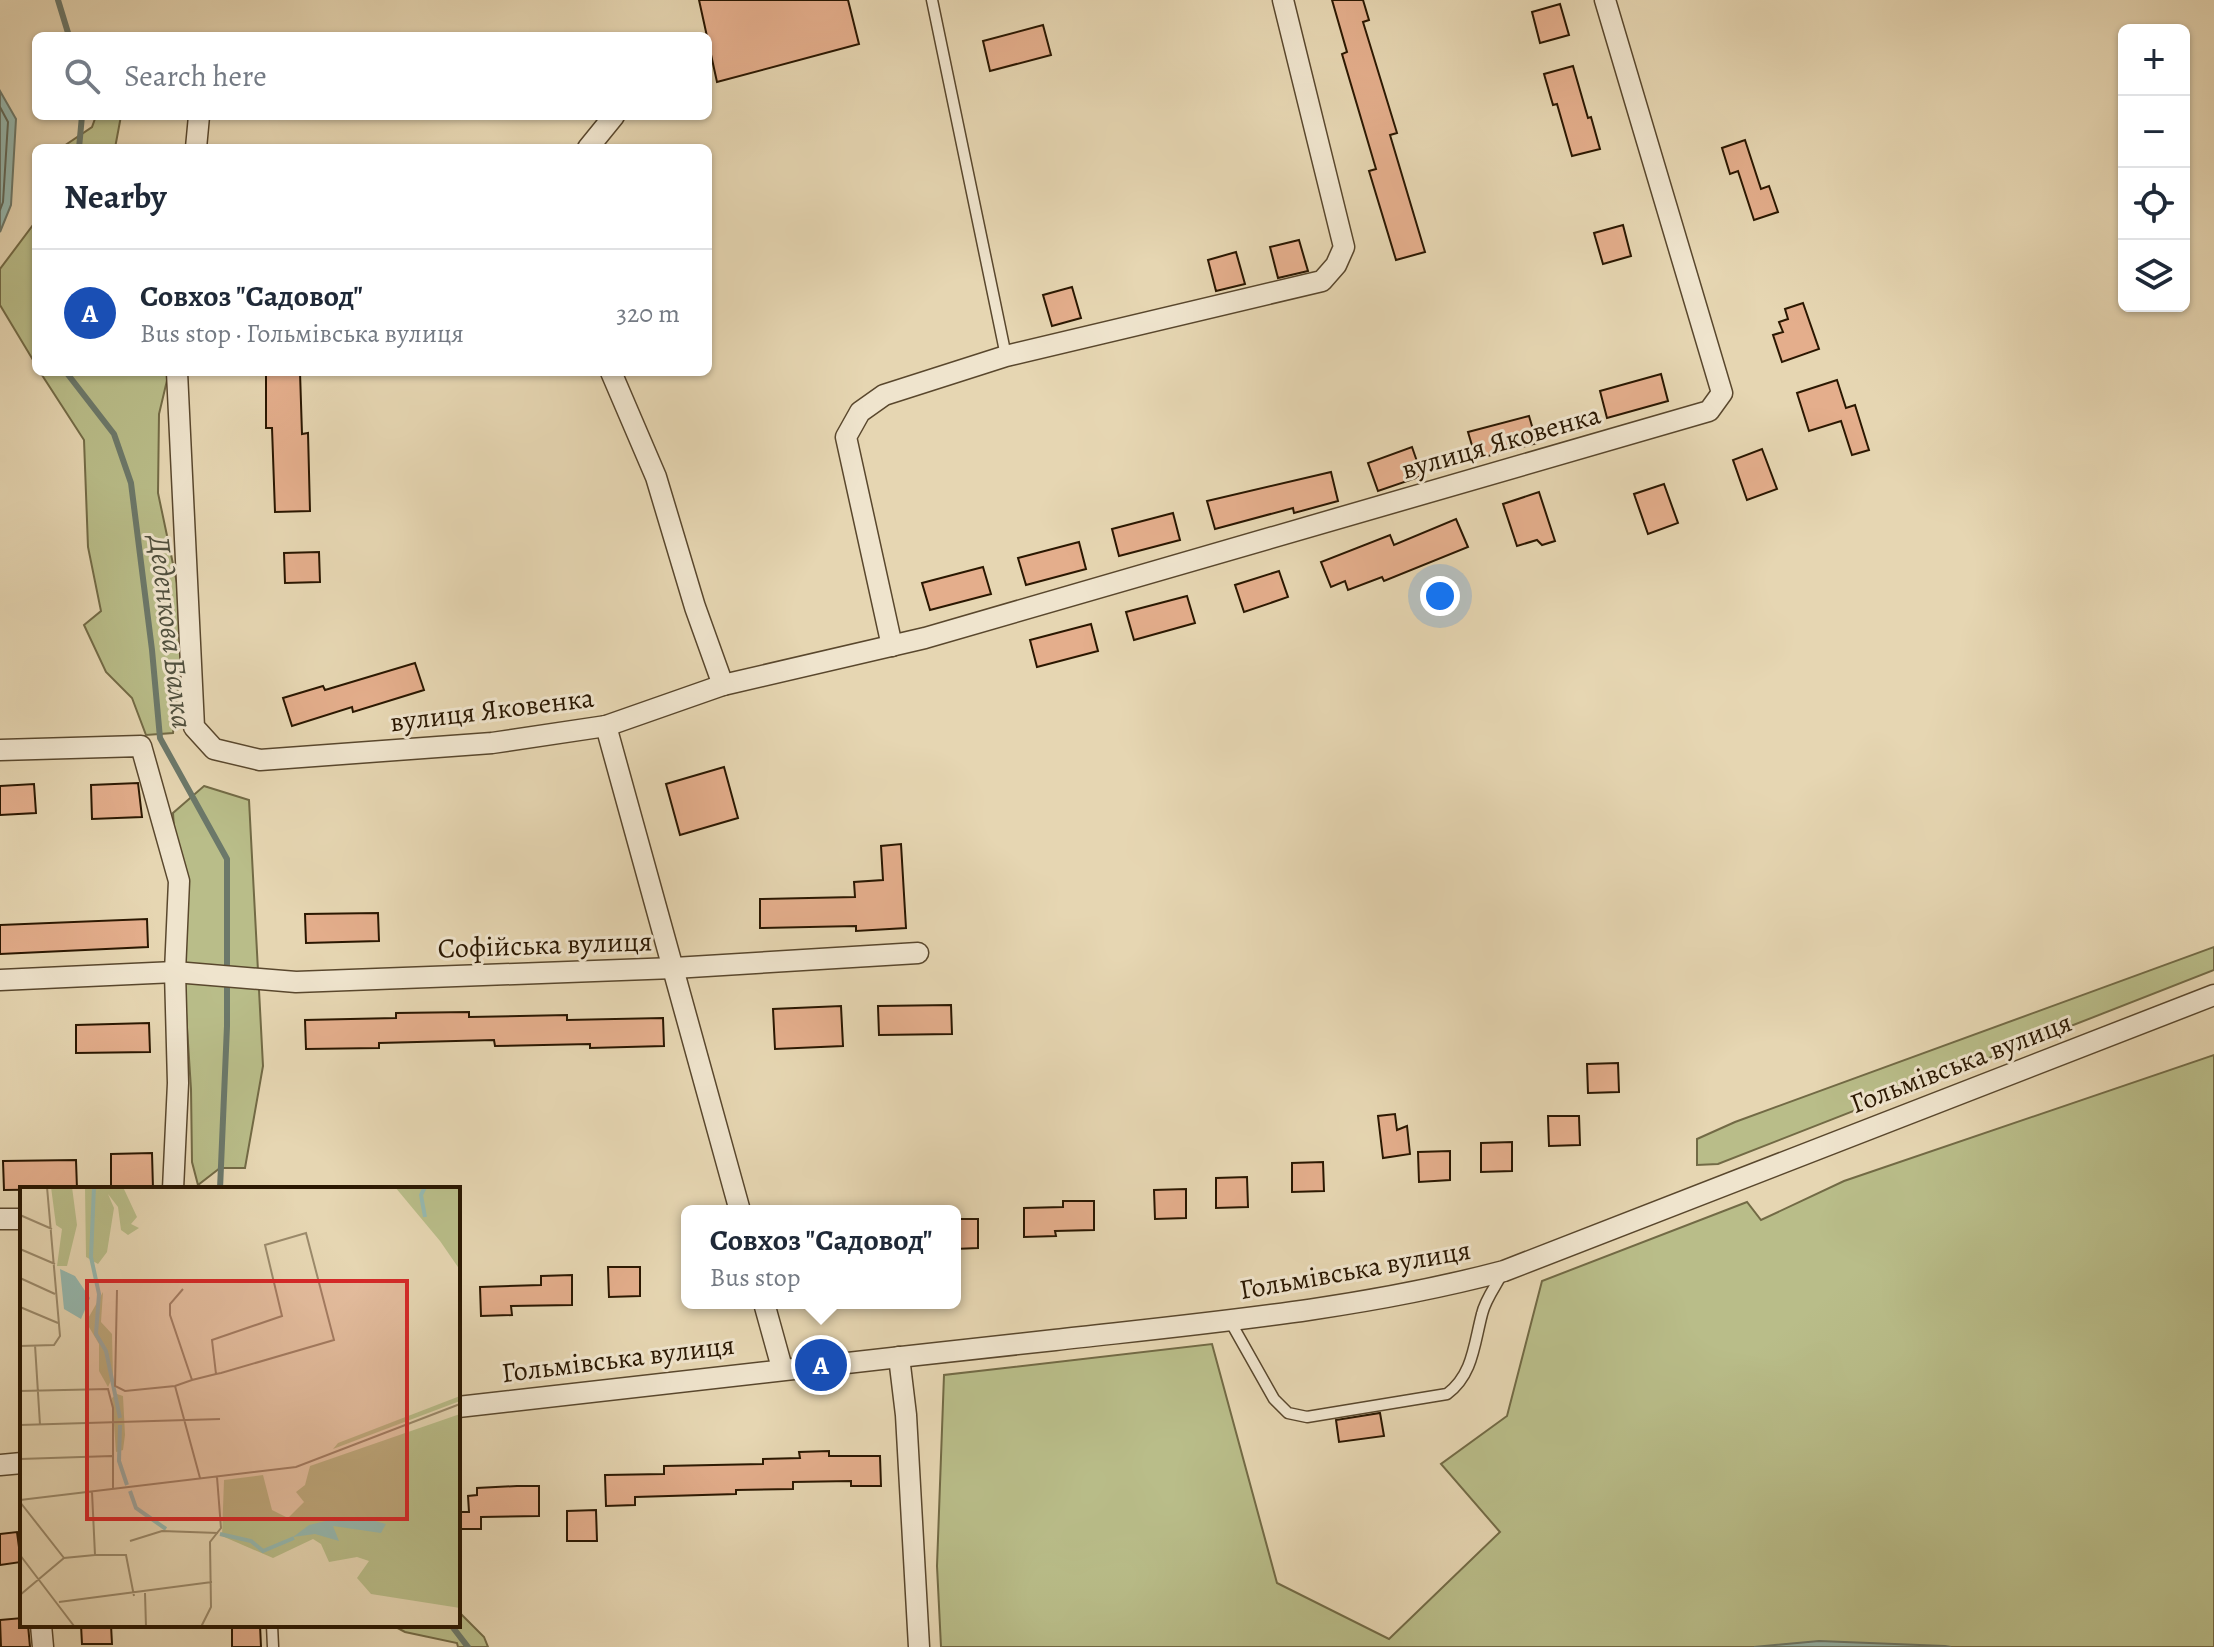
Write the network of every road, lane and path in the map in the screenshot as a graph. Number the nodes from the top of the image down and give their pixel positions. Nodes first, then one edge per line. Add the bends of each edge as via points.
1 (932, 0) edge
2 (1283, 0) edge
3 (1605, 0) edge
4 (199, 120) edge
5 (611, 120) edge
6 (196, 144) edge
7 (591, 144) edge
8 (1006, 356) junction
9 (177, 376) edge
10 (613, 376) edge
11 (892, 646) junction
12 (723, 685) junction
13 (606, 726) junction
14 (0, 750) edge
15 (918, 953) dead end
16 (674, 968) junction
17 (175, 972) junction
18 (0, 980) edge
19 (2214, 995) edge
20 (173, 1187) edge
21 (738, 1205) edge
22 (1504, 1271) junction
23 (766, 1309) edge
24 (1230, 1321) junction
25 (899, 1357) junction
26 (782, 1368) junction
27 (460, 1407) edge
28 (20, 1463) edge
29 (0, 1465) edge
30 (41, 1627) edge
31 (272, 1627) edge
32 (43, 1647) edge
33 (273, 1647) edge
34 (919, 1647) edge

1 - 8 lane
2 - 8 street via 1344,247 1336,265 1322,281
3 - 11 street, вулиця Яковенка via 1722,393 1709,411
4 - 6 street
5 - 7 street
8 - 11 street via 884,395 860,412 846,437
9 - 13 street, вулиця Яковенка via 194,727 214,749 260,760 492,743
10 - 12 street via 656,477
11 - 12 street, вулиця Яковенка
12 - 13 street, вулиця Яковенка
13 - 16 street
14 - 17 street via 141,746 179,881
15 - 16 street, Софійська вулиця
16 - 17 street, Софійська вулиця via 296,982
16 - 21 street
17 - 18 street, Софійська вулиця
17 - 20 street
19 - 22 street, Гольмівська вулиця
22 - 24 street, Гольмівська вулиця via 1376,1300
22 - 24 lane via 1482,1311 1464,1377 1447,1394 1307,1417 1288,1413 1274,1399
23 - 26 street
24 - 25 street, Гольмівська вулиця
25 - 26 street, Гольмівська вулиця
25 - 34 street
26 - 27 street, Гольмівська вулиця
28 - 29 street
30 - 32 street
31 - 33 lane

